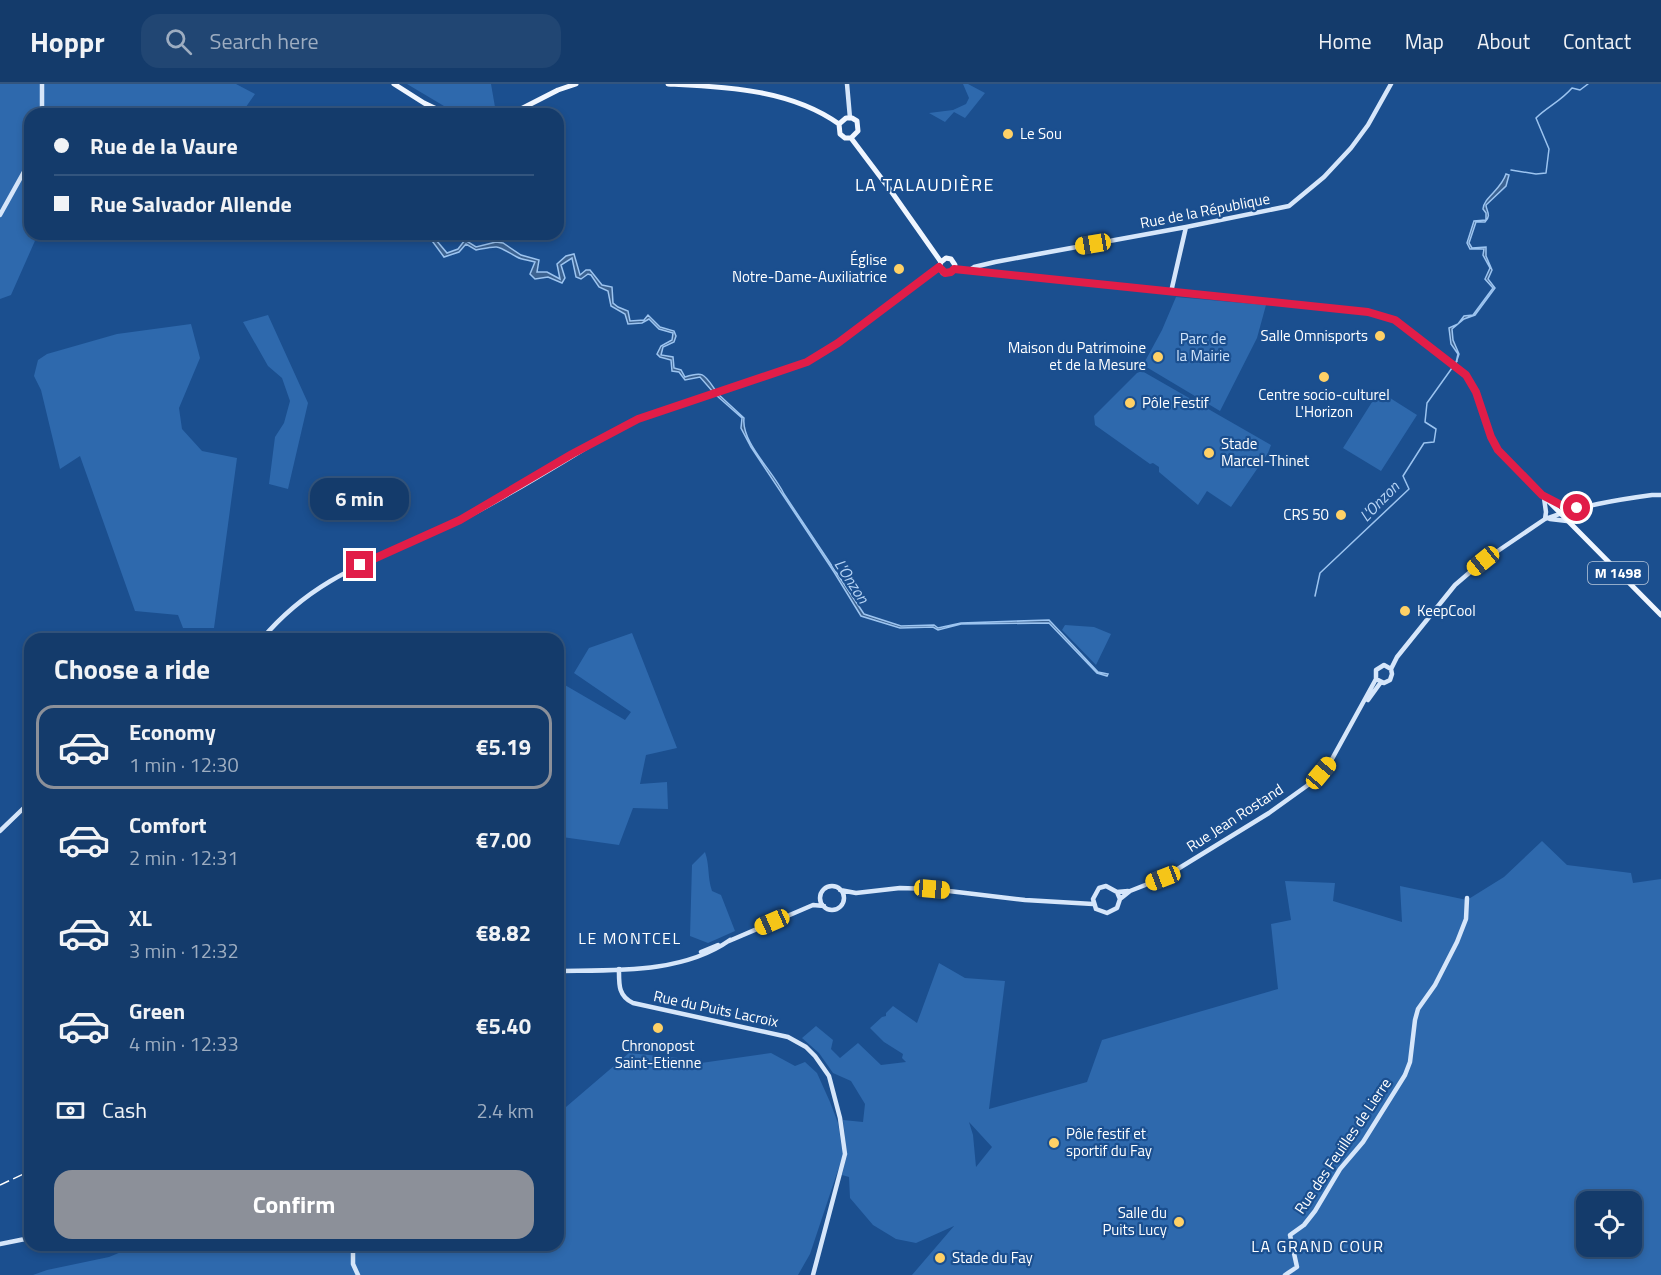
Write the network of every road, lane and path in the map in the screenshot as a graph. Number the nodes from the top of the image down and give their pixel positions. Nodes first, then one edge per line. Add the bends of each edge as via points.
1 (42, 84) edge
2 (394, 84) edge
3 (576, 84) edge
4 (668, 84) edge
5 (847, 84) edge
6 (1391, 84) edge
7 (42, 108) edge
8 (434, 108) edge
9 (522, 108) edge
10 (850, 118) junction
11 (839, 124) junction
12 (851, 138) junction
13 (24, 172) edge
14 (0, 215) edge
15 (1186, 227) junction
16 (940, 267) junction
17 (954, 269) junction
18 (969, 272) junction
19 (1171, 292) junction
20 (1661, 495) edge
21 (1543, 496) junction
22 (1571, 510) junction
23 (1559, 513) junction
24 (1546, 519) junction
25 (1566, 520) junction
26 (1661, 615) edge
27 (267, 633) edge
28 (1389, 667) junction
29 (1379, 681) junction
30 (24, 808) edge
31 (0, 831) edge
32 (840, 890) junction
33 (1130, 891) junction
34 (1117, 892) junction
35 (856, 893) junction
36 (821, 895) junction
37 (1093, 896) junction
38 (1120, 898) junction
39 (1467, 898) dead end
40 (843, 902) junction
41 (1078, 902) junction
42 (1093, 904) junction
43 (813, 905) junction
44 (824, 906) junction
45 (619, 969) junction
46 (564, 971) edge
47 (24, 1239) edge
48 (0, 1244) edge
49 (352, 1251) edge
50 (358, 1275) edge
51 (813, 1275) edge
52 (1286, 1275) edge

1 - 7 street
2 - 8 main road
3 - 9 main road
4 - 11 main road, M 1498 via 748,90 801,104
5 - 10 street
6 - 15 street, Rue de la République via 1351,148 1289,206
10 - 11 main road
10 - 12 main road via 859,128
11 - 12 main road, M 1498 via 840,134
12 - 16 main road, M 1498
13 - 14 street
15 - 18 street, Rue de la République via 974,267
15 - 19 street
16 - 17 main road, M 1498 via 947,274
16 - 17 main road, M 1498 via 946,258 955,265
16 - 27 street via 807,362 616,430 460,520 322,585 284,614
17 - 18 main road, M 1498
18 - 19 main road, M 1498
19 - 21 main road, M 1498 via 1376,314 1395,320 1466,375 1498,450
20 - 22 street
21 - 22 street
21 - 23 main road, M 1498
21 - 24 street
22 - 23 street
23 - 24 street
23 - 25 main road, M 1498
24 - 25 street
24 - 28 street via 1465,575
25 - 26 main road, M 1498
28 - 29 street via 1391,678
28 - 29 street via 1378,667 1375,673
29 - 33 street, Rue Jean Rostand via 1332,759 1308,785 1163,878
30 - 31 street
32 - 35 street
32 - 36 street via 831,886
32 - 40 street
33 - 34 street
33 - 38 street
34 - 37 street via 1103,887
34 - 38 street
35 - 40 street
35 - 41 street via 932,889
36 - 43 street
36 - 44 street
37 - 41 street
37 - 42 street
38 - 42 street via 1117,908 1107,913
39 - 52 street, Rue des Feuilles de Lierre via 1466,919 1457,942 1418,1009 1405,1075 1315,1211 1290,1235 1298,1267
40 - 44 street via 836,909
41 - 42 street
43 - 44 street
43 - 45 street via 682,961
45 - 46 street
45 - 51 street, Rue du Puits Lacroix via 621,993 633,1003 788,1037 822,1063 832,1086 845,1154
47 - 48 street
49 - 50 street

